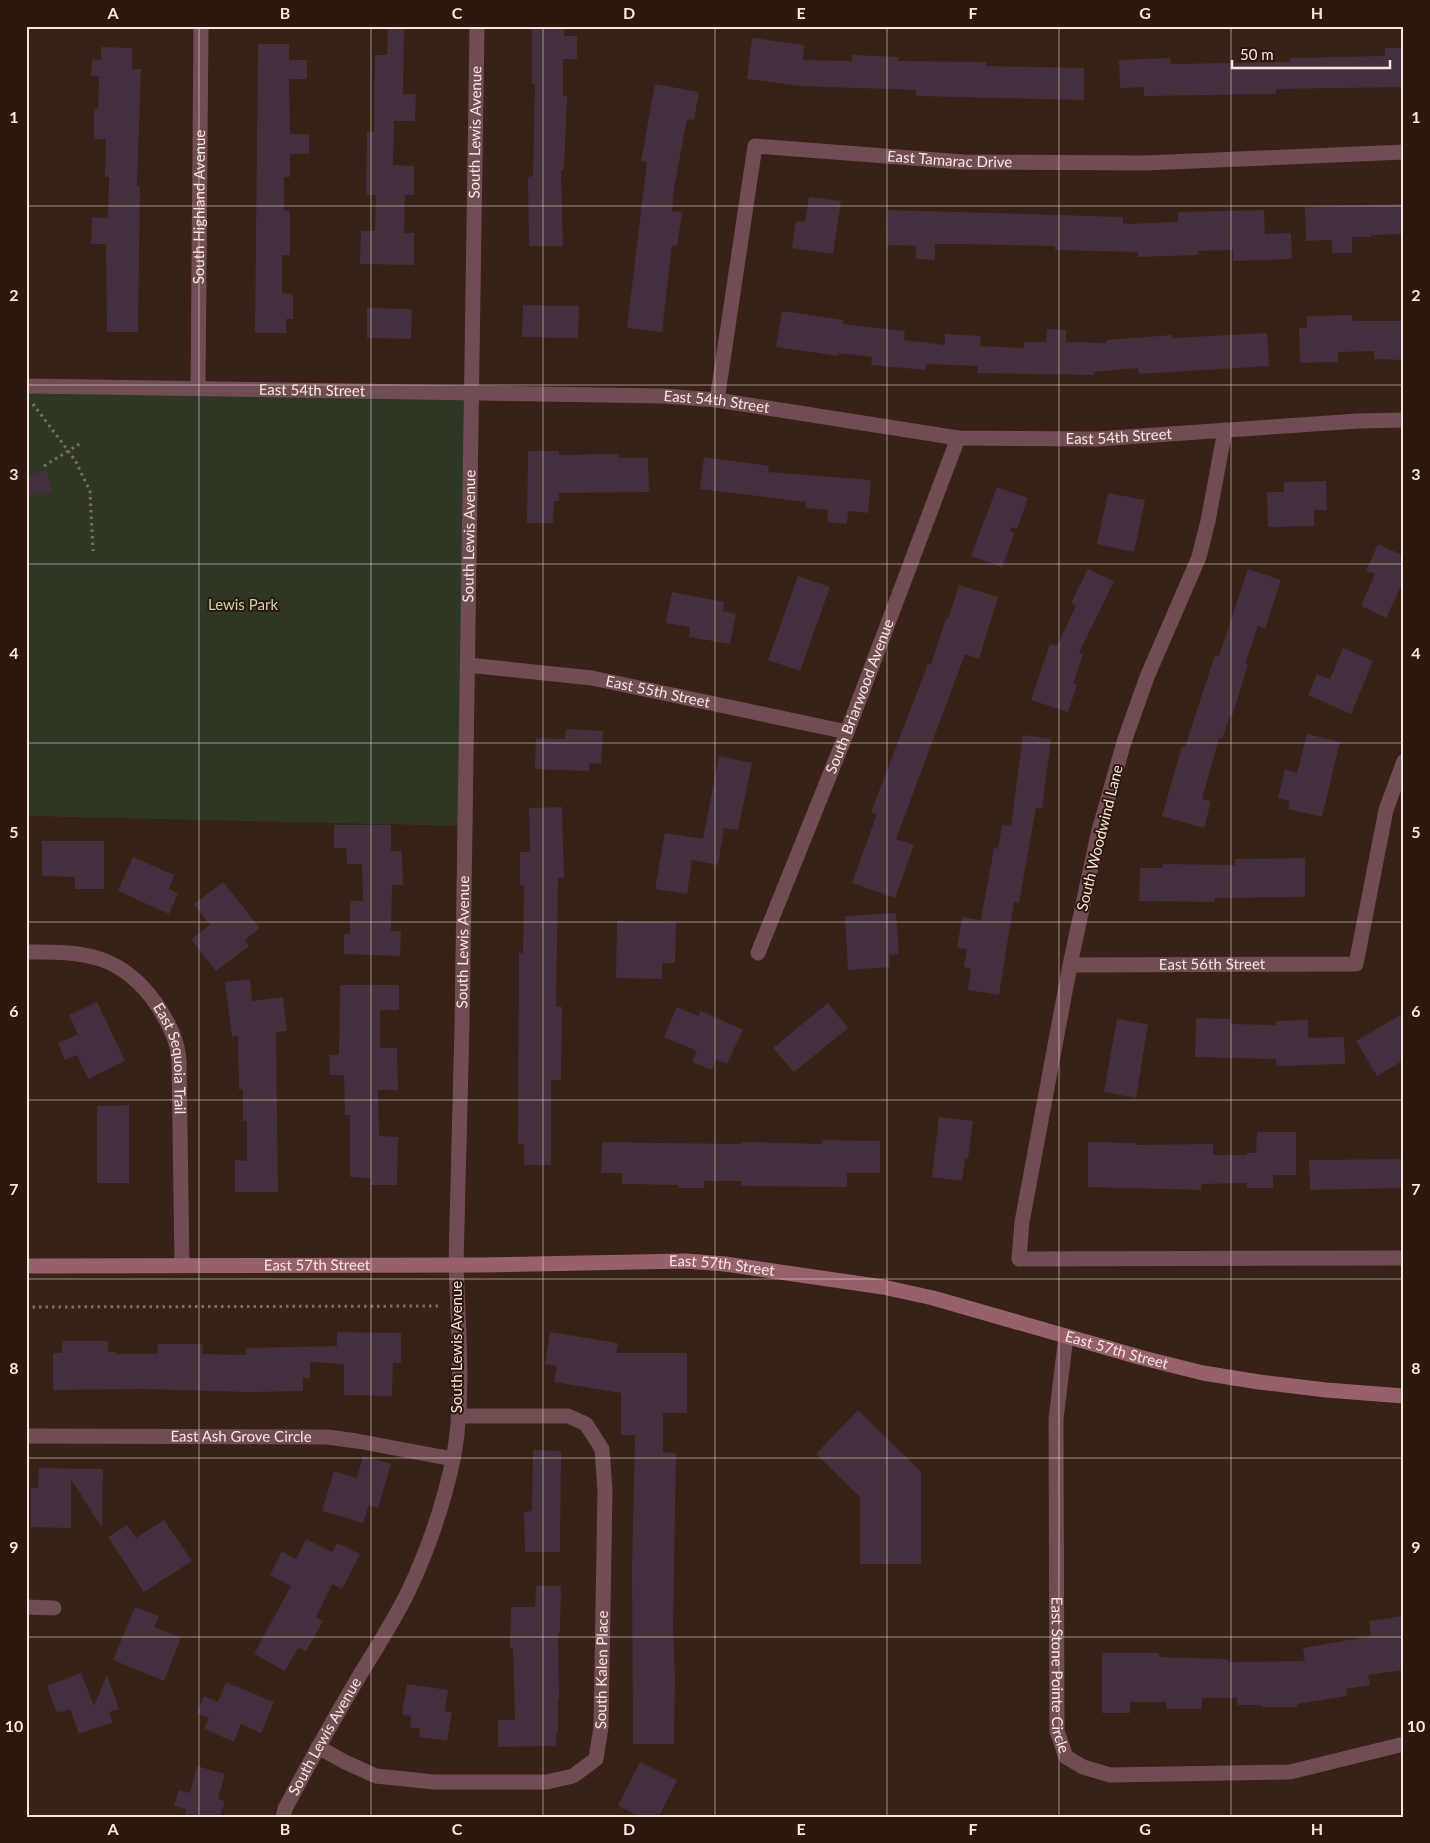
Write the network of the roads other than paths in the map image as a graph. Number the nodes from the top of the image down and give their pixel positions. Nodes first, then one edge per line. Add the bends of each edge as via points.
1 (201, 26) edge
2 (477, 26) edge
3 (1404, 152) edge
4 (26, 386) edge
5 (198, 388) junction
6 (472, 394) junction
7 (717, 400) junction
8 (1404, 420) edge
9 (1224, 430) junction
10 (958, 438) junction
11 (468, 665) junction
12 (846, 732) junction
13 (1404, 761) edge
14 (26, 952) edge
15 (758, 953) dead end
16 (1070, 965) junction
17 (1404, 1258) edge
18 (456, 1264) junction
19 (182, 1265) junction
20 (26, 1266) edge
21 (1066, 1336) junction
22 (1404, 1396) edge
23 (458, 1416) junction
24 (26, 1436) edge
25 (453, 1459) junction
26 (26, 1607) edge
27 (54, 1608) dead end
28 (1404, 1744) edge
29 (318, 1746) junction
30 (283, 1817) edge

1 - 5 street, South Highland Avenue
2 - 6 street, South Lewis Avenue
3 - 7 street, East Tamarac Drive via 1146,163 963,162 755,146
4 - 5 street, East 54th Street
5 - 6 street, East 54th Street
6 - 7 street, East 54th Street via 664,396
6 - 11 street, South Lewis Avenue
7 - 10 street, East 54th Street
8 - 9 street, East 54th Street
9 - 10 street, East 54th Street via 1097,439
9 - 16 street, South Woodwind Lane via 1199,557 1147,677 1124,742 1098,834
10 - 12 street, South Briarwood Avenue
11 - 12 street, East 55th Street via 592,678
11 - 18 street, South Lewis Avenue
12 - 15 street, South Briarwood Avenue
13 - 16 street, East 56th Street via 1386,810 1356,964
14 - 19 street, East Sequoia Trail via 64,952 95,957 116,966 145,988 165,1017 178,1047 180,1061
16 - 17 street, South Woodwind Lane via 1022,1222 1019,1259
18 - 19 main road, East 57th Street
18 - 21 main road, East 57th Street via 725,1264 883,1287
18 - 23 street, South Lewis Avenue
19 - 20 main road, East 57th Street
21 - 22 main road, East 57th Street via 1203,1373 1326,1390
21 - 28 street, East Stone Pointe Circle via 1056,1419 1057,1731 1066,1757 1083,1768 1110,1775 1290,1772
23 - 25 street, South Lewis Avenue
23 - 29 street, South Kalen Place via 568,1416 586,1424 602,1449 605,1490 601,1727 596,1760 573,1776 546,1782 434,1782 376,1776
24 - 25 street, East Ash Grove Circle via 327,1437
25 - 29 street, South Lewis Avenue via 428,1545 407,1594
26 - 27 street
29 - 30 street, South Lewis Avenue

